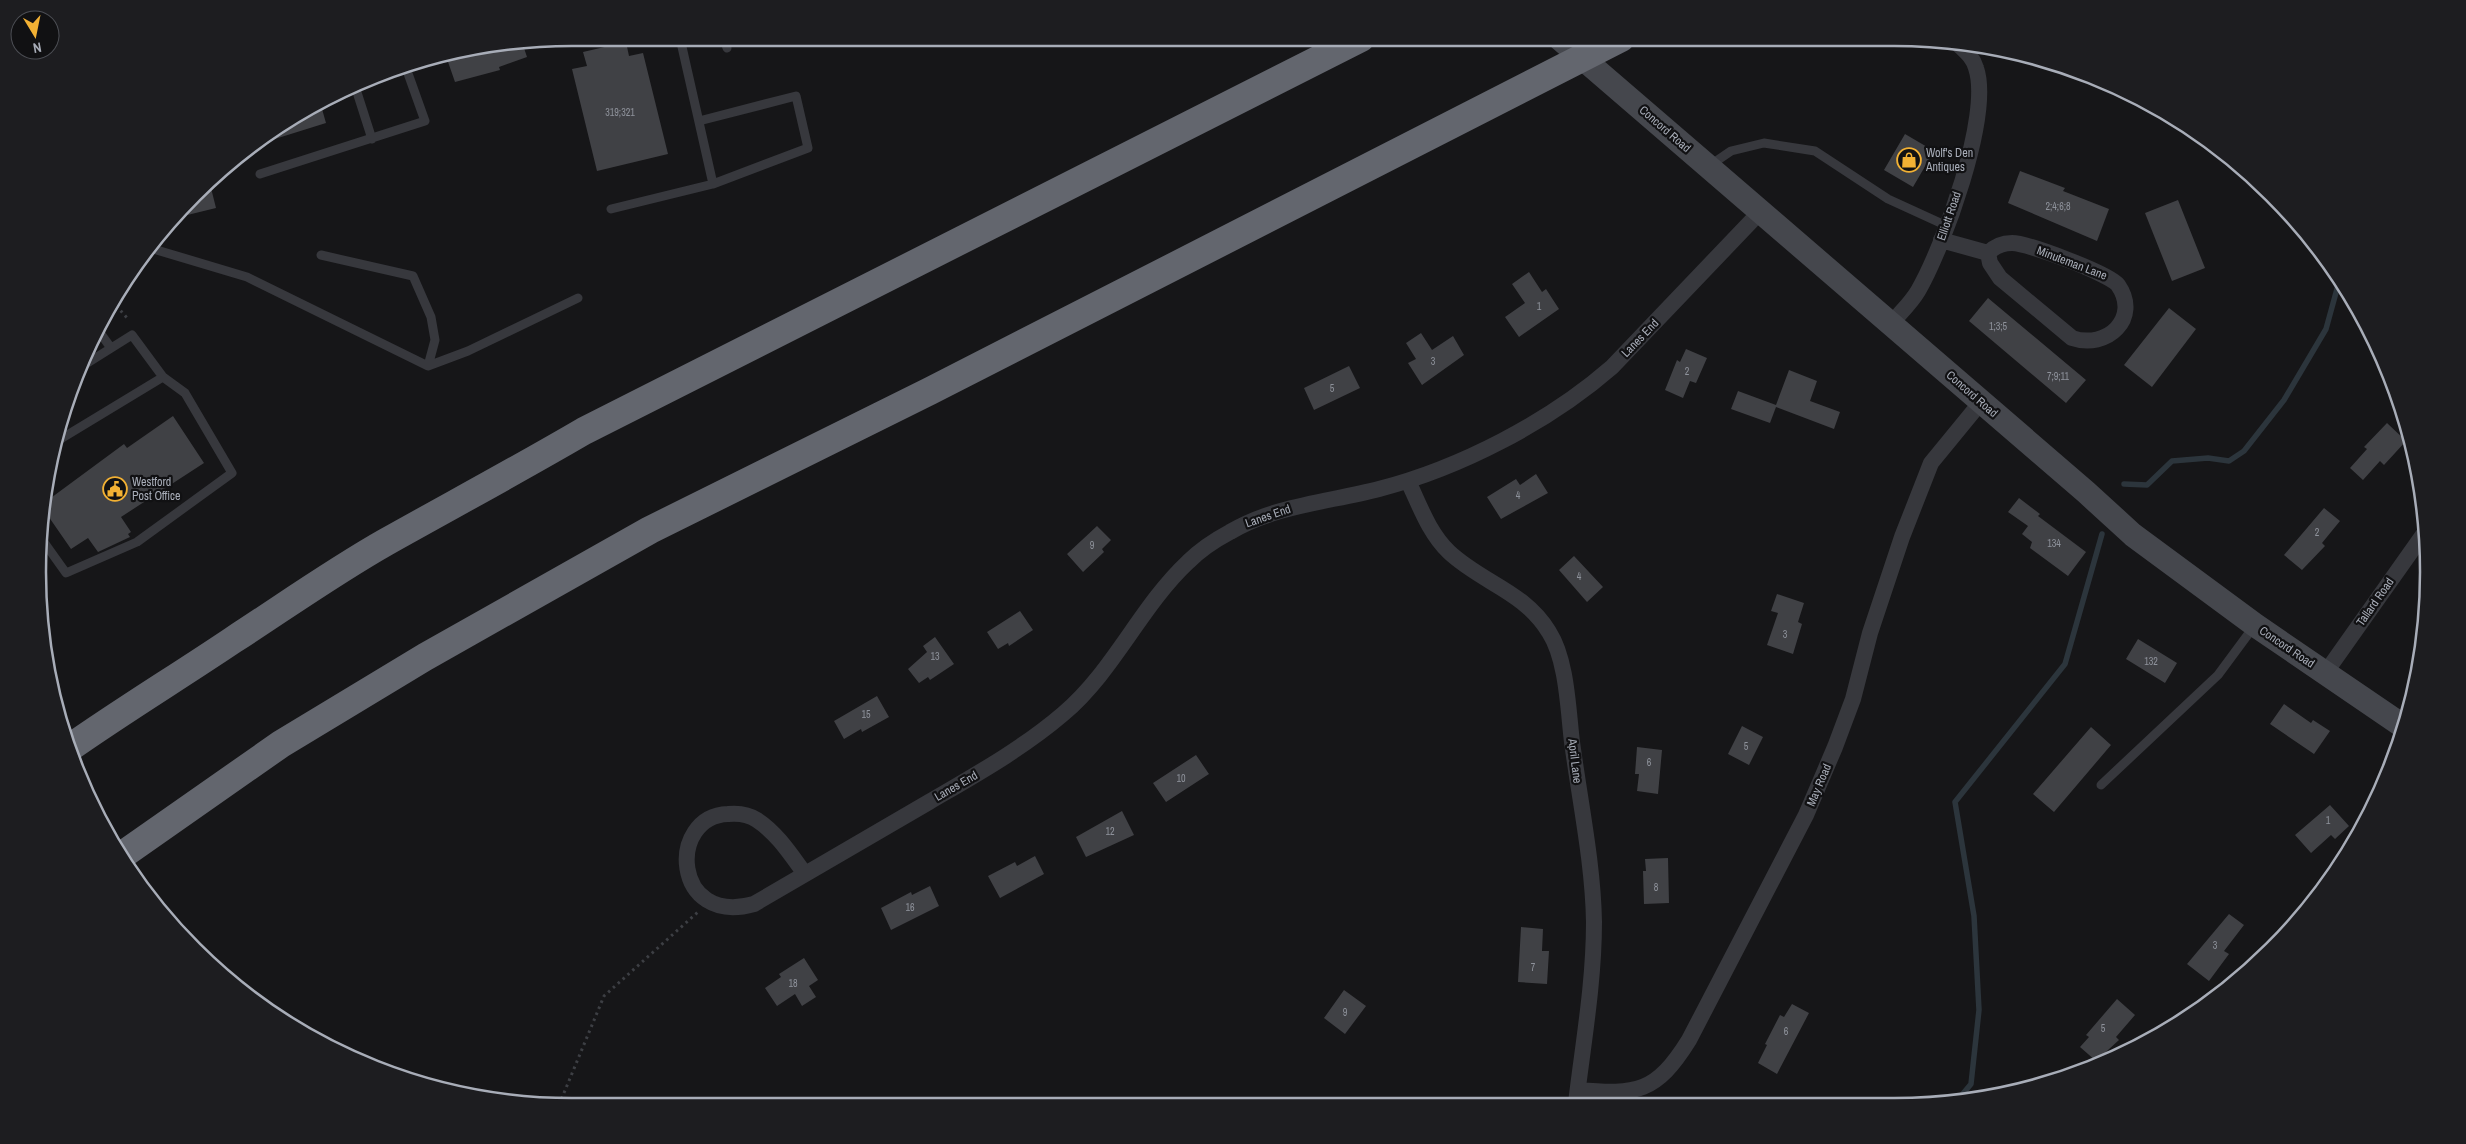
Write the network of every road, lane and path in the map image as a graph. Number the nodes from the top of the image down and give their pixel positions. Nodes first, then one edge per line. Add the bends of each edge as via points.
1 (682, 46) edge
2 (1344, 46) edge
3 (1568, 46) edge
4 (1605, 46) edge
5 (1966, 51) edge
6 (408, 73) edge
7 (357, 92) edge
8 (699, 120) junction
9 (372, 139) junction
10 (1708, 166) junction
11 (260, 174) dead end
12 (713, 184) junction
13 (611, 209) dead end
14 (1761, 211) junction
15 (1944, 233) junction
16 (157, 250) edge
17 (1988, 253) junction
18 (321, 255) dead end
19 (578, 298) dead end
20 (118, 308) edge
21 (128, 320) dead end
22 (1891, 324) junction
23 (102, 336) edge
24 (111, 348) junction
25 (91, 360) edge
26 (428, 366) junction
27 (163, 378) junction
28 (1981, 402) junction
29 (64, 437) edge
30 (1408, 481) junction
31 (2419, 540) edge
32 (47, 546) edge
33 (2255, 625) junction
34 (2326, 672) junction
35 (2398, 722) edge
36 (75, 744) edge
37 (2101, 785) dead end
38 (127, 852) edge
39 (805, 874) junction
40 (710, 902) junction
41 (1577, 1097) edge
42 (562, 1098) edge

1 - 8 lane
2 - 36 highway via 584,430 303,592
3 - 10 main road, Concord Road
4 - 38 highway via 930,391 650,530 425,657 281,744
5 - 15 street, Elliott Road via 1976,67 1979,100 1973,138
6 - 9 lane via 425,122
7 - 9 lane
8 - 12 lane
8 - 12 lane via 796,96 808,148
9 - 11 lane
10 - 14 main road, Concord Road
10 - 15 lane via 1731,151 1764,143 1816,151
12 - 13 lane
14 - 22 main road, Concord Road
14 - 30 street, Lanes End via 1631,348 1591,385 1506,438
15 - 17 street
15 - 22 street, Elliott Road via 1917,292
16 - 26 lane via 247,277
17 - 17 street, Minuteman Lane via 2003,244 2022,244 2110,277 2122,292 2125,312 2122,321 2117,329 2101,340 2091,342 2072,338 2000,278 1990,263
18 - 26 lane via 413,276 431,317 435,340
19 - 26 lane via 468,351
20 - 21 path
22 - 28 main road, Concord Road
23 - 24 lane
24 - 25 lane
24 - 27 lane via 132,335
27 - 29 lane
27 - 32 lane via 185,393 232,473 136,542 66,573
28 - 33 main road, Concord Road via 2133,535
28 - 41 street, May Road via 1931,463 1896,555 1835,748 1806,815 1689,1040 1662,1076 1636,1091
30 - 39 street, Lanes End via 1276,512 1253,520 1209,545 1170,581 1098,679 1063,714 1017,750
30 - 41 street, April Lane via 1440,542 1464,564 1526,604 1550,633 1557,651 1566,691 1593,900 1591,974
31 - 34 street, Tallard Road
33 - 34 main road, Concord Road
33 - 37 lane via 2218,675
34 - 35 main road, Concord Road
39 - 40 street, Lanes End via 754,904 739,908
39 - 40 street via 767,827 755,818 739,813 723,814 708,820 696,831 688,846 686,862 689,877 697,892
40 - 42 path via 604,996

